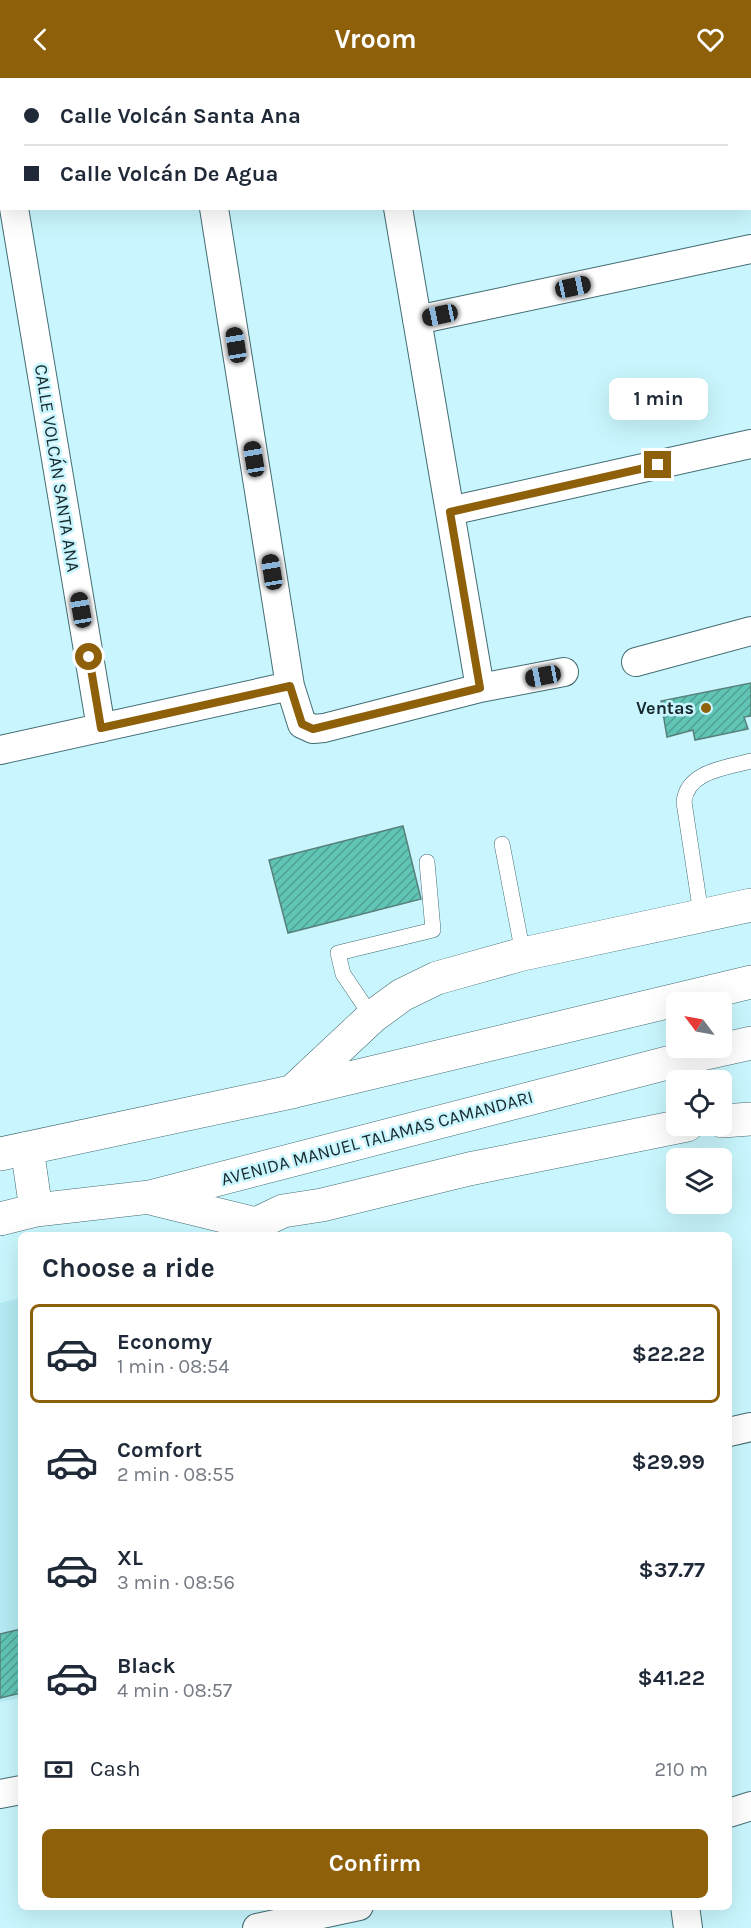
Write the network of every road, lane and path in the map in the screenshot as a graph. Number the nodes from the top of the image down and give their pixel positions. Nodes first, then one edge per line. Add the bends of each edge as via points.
1 (14, 210) edge
2 (214, 210) edge
3 (398, 210) edge
4 (751, 249) edge
5 (417, 320) junction
6 (751, 444) edge
7 (450, 512) junction
8 (751, 631) edge
9 (636, 662) dead end
10 (564, 672) dead end
11 (290, 686) junction
12 (480, 688) junction
13 (101, 728) junction
14 (0, 750) edge
15 (751, 761) edge
16 (502, 844) dead end
17 (427, 862) dead end
18 (751, 905) edge
19 (701, 915) junction
20 (523, 954) junction
21 (751, 982) edge
22 (372, 1017) junction
23 (751, 1043) edge
24 (291, 1092) junction
25 (751, 1119) edge
26 (732, 1120) edge
27 (666, 1129) edge
28 (13, 1151) edge
29 (150, 1197) junction
30 (36, 1210) junction
31 (0, 1219) edge
32 (751, 1427) edge
33 (732, 1431) edge
34 (18, 1791) edge
35 (0, 1794) edge
36 (751, 1806) edge
37 (732, 1812) edge
38 (340, 1910) edge
39 (686, 1910) edge
40 (257, 1928) edge
41 (688, 1928) edge

1 - 13 street, CALLE VOLCÁN SANTA ANA
2 - 11 street
3 - 5 street
4 - 5 street
5 - 7 street
6 - 7 street
7 - 12 street
8 - 9 street
10 - 12 street
11 - 12 street via 302,724 313,729
11 - 13 street
13 - 14 street
15 - 19 lane via 704,775 685,791
16 - 20 lane
17 - 22 lane via 433,930 338,952 344,974
18 - 19 main road
19 - 20 main road
20 - 22 main road via 437,978 402,995
21 - 24 main road
22 - 24 main road
23 - 29 main road, AVENIDA MANUEL TALAMAS CAMANDARI
24 - 28 main road
25 - 26 main road
27 - 29 main road via 283,1211 256,1224
28 - 30 main road
29 - 30 main road, AVENIDA MANUEL TALAMAS CAMANDARI
30 - 31 main road, AVENIDA MANUEL TALAMAS CAMANDARI
32 - 33 street
34 - 35 street
36 - 37 street
38 - 40 street
39 - 41 street

